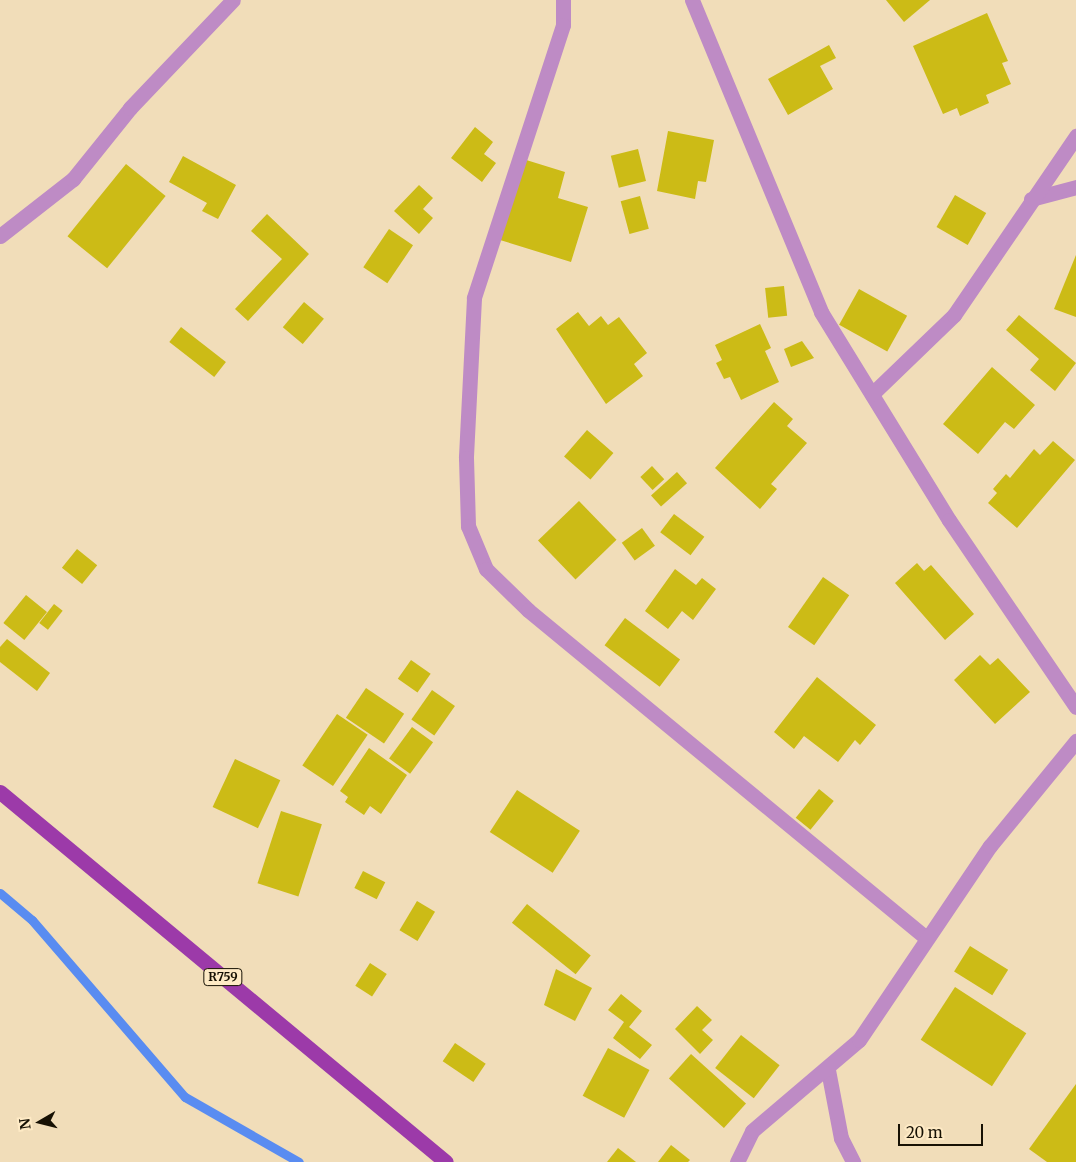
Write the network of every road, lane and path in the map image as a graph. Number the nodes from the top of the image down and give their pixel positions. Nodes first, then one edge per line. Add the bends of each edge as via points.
1 (233, 0) edge
2 (563, 0) edge
3 (692, 0) edge
4 (1076, 136) edge
5 (1076, 187) edge
6 (1031, 199) junction
7 (0, 236) edge
8 (872, 394) junction
9 (1076, 707) edge
10 (1076, 741) edge
11 (0, 792) edge
12 (925, 937) junction
13 (828, 1070) junction
14 (446, 1162) edge
15 (737, 1162) edge
16 (853, 1162) edge

1 - 7 street via 130,108 73,179
2 - 12 street via 563,25 474,298 466,458 468,526 486,569 528,610
3 - 8 street via 821,312
4 - 6 street
5 - 6 street
6 - 8 street via 954,315
8 - 9 street via 948,520
10 - 12 street via 990,846
11 - 14 main road, R759
12 - 13 street via 859,1040
13 - 15 street via 752,1132
13 - 16 street via 841,1138

